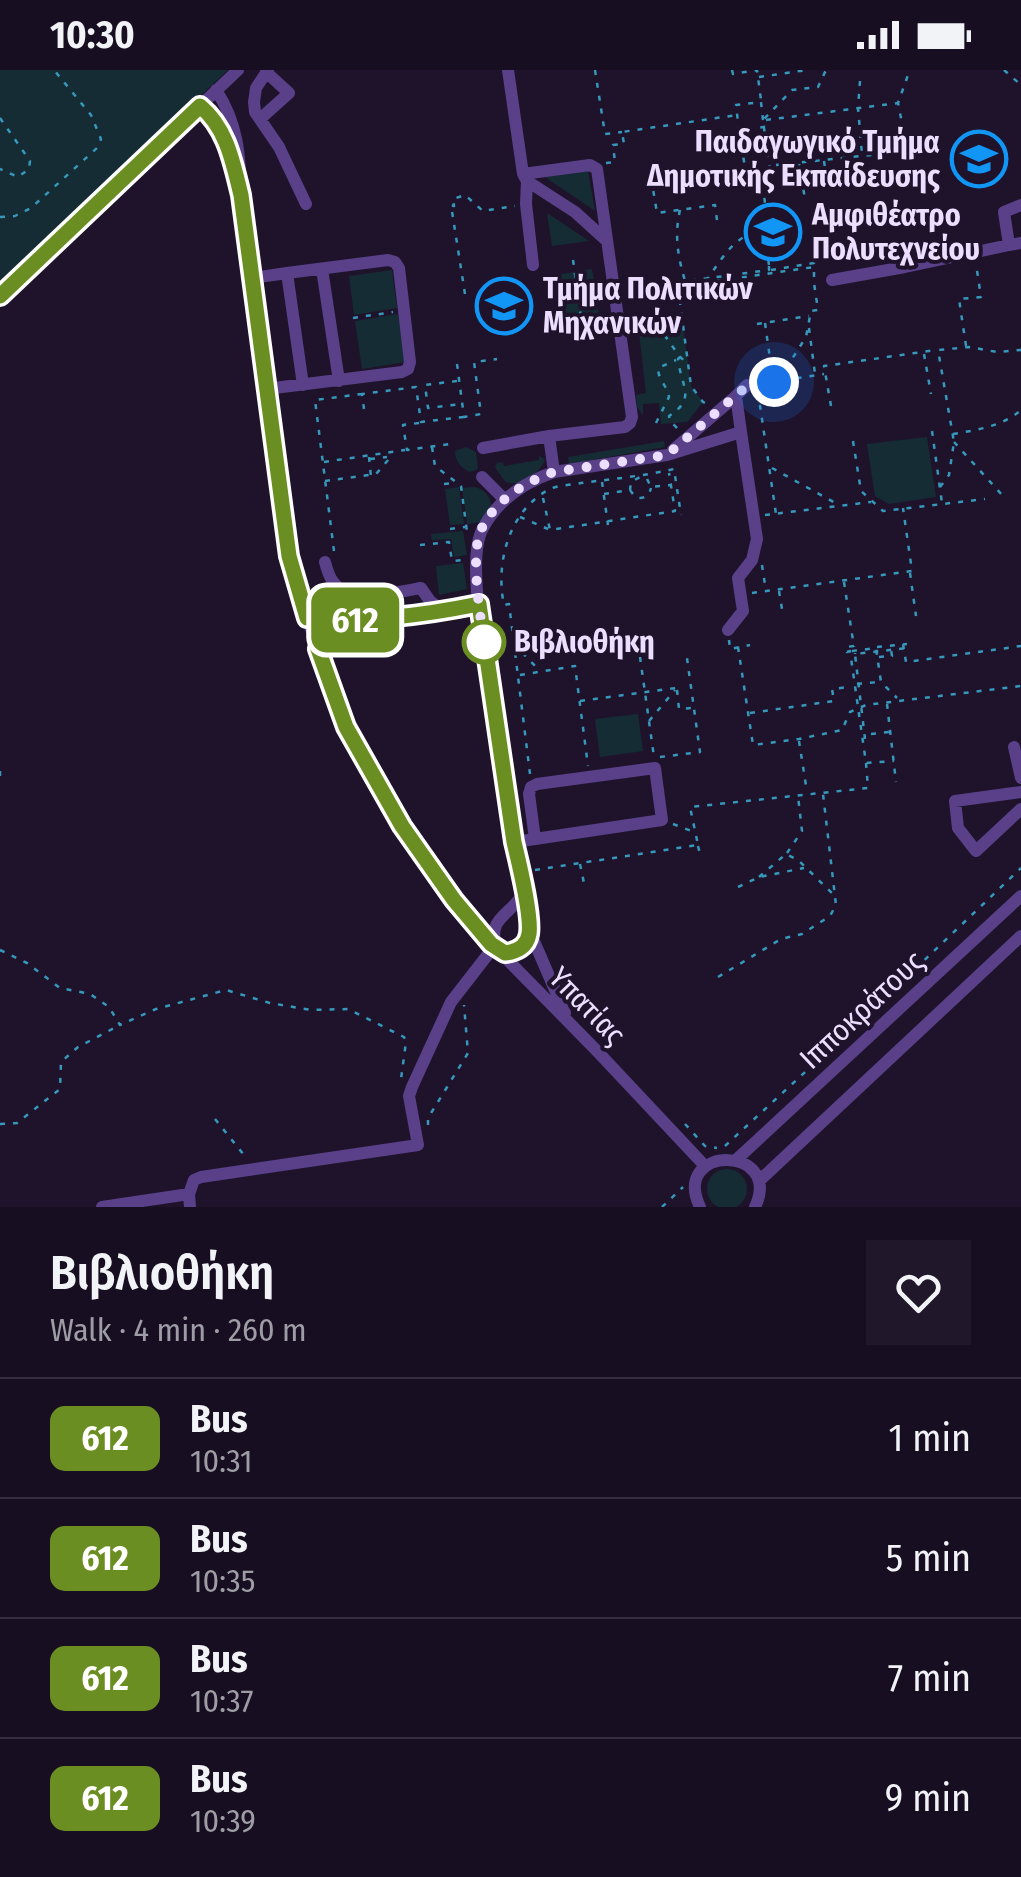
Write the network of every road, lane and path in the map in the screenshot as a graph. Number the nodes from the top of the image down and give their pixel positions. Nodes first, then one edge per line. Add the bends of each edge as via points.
1 (54, 70) edge
2 (238, 70) edge
3 (508, 70) edge
4 (595, 70) edge
5 (732, 70) edge
6 (757, 70) edge
7 (807, 70) edge
8 (826, 70) edge
9 (1004, 70) edge
10 (267, 71) edge
11 (908, 74) dead end
12 (758, 77) junction
13 (860, 81) dead end
14 (1021, 85) edge
15 (216, 90) junction
16 (761, 102) junction
17 (898, 102) junction
18 (200, 106) junction
19 (858, 108) junction
20 (737, 116) junction
21 (0, 118) edge
22 (260, 119) junction
23 (763, 120) junction
24 (764, 127) junction
25 (739, 131) junction
26 (622, 132) junction
27 (862, 156) junction
28 (824, 160) junction
29 (615, 162) dead end
30 (798, 163) junction
31 (0, 169) edge
32 (770, 169) junction
33 (739, 171) dead end
34 (761, 171) junction
35 (746, 173) junction
36 (525, 178) junction
37 (703, 180) dead end
38 (828, 189) dead end
39 (241, 195) junction
40 (804, 200) dead end
41 (306, 204) dead end
42 (526, 204) junction
43 (1021, 205) edge
44 (680, 210) junction
45 (0, 217) edge
46 (718, 220) dead end
47 (764, 230) junction
48 (607, 241) junction
49 (812, 243) dead end
50 (1015, 244) edge
51 (974, 252) junction
52 (573, 260) dead end
53 (533, 265) dead end
54 (322, 268) junction
55 (769, 268) junction
56 (287, 273) junction
57 (252, 278) junction
58 (832, 280) dead end
59 (705, 283) junction
60 (666, 284) dead end
61 (678, 286) junction
62 (686, 286) junction
63 (465, 294) dead end
64 (616, 295) junction
65 (0, 296) edge
66 (404, 310) junction
67 (810, 316) junction
68 (353, 318) dead end
69 (645, 318) dead end
70 (765, 323) junction
71 (757, 324) dead end
72 (808, 326) junction
73 (585, 346) dead end
74 (966, 347) junction
75 (938, 350) junction
76 (1021, 350) edge
77 (924, 352) junction
78 (679, 358) junction
79 (496, 359) dead end
80 (688, 363) junction
81 (456, 364) dead end
82 (825, 374) junction
83 (815, 376) junction
84 (459, 381) junction
85 (776, 381) junction
86 (303, 385) junction
87 (266, 389) junction
88 (343, 389) junction
89 (747, 389) junction
90 (362, 394) junction
91 (931, 394) dead end
92 (462, 404) junction
93 (830, 406) dead end
94 (364, 409) dead end
95 (719, 410) junction
96 (1021, 410) edge
97 (464, 417) junction
98 (670, 421) junction
99 (421, 422) junction
100 (741, 432) junction
101 (932, 432) dead end
102 (952, 434) junction
103 (549, 436) junction
104 (687, 438) junction
105 (854, 441) dead end
106 (954, 442) junction
107 (450, 444) dead end
108 (432, 446) junction
109 (483, 448) dead end
110 (407, 450) junction
111 (388, 454) junction
112 (667, 455) junction
113 (369, 457) junction
114 (323, 462) junction
115 (769, 466) junction
116 (554, 472) junction
117 (371, 476) junction
118 (482, 478) dead end
119 (326, 480) junction
120 (601, 480) junction
121 (456, 483) junction
122 (444, 484) dead end
123 (674, 484) junction
124 (651, 487) junction
125 (940, 487) junction
126 (630, 490) junction
127 (604, 494) junction
128 (542, 495) junction
129 (1003, 496) dead end
130 (504, 499) junction
131 (985, 499) dead end
132 (873, 502) junction
133 (942, 504) junction
134 (841, 506) junction
135 (903, 508) junction
136 (776, 514) junction
137 (680, 515) dead end
138 (754, 516) junction
139 (520, 518) junction
140 (607, 523) junction
141 (466, 527) junction
142 (450, 529) dead end
143 (481, 530) junction
144 (550, 530) junction
145 (420, 546) dead end
146 (329, 557) joint
147 (467, 559) dead end
148 (762, 559) dead end
149 (909, 571) junction
150 (844, 580) junction
151 (779, 589) junction
152 (766, 591) junction
153 (740, 595) junction
154 (479, 604) junction
155 (782, 609) dead end
156 (443, 611) junction
157 (916, 616) dead end
158 (307, 618) junction
159 (400, 618) junction
160 (728, 630) dead end
161 (514, 644) junction
162 (906, 645) junction
163 (1021, 646) edge
164 (738, 647) dead end
165 (876, 648) junction
166 (318, 649) junction
167 (853, 650) junction
168 (891, 650) junction
169 (686, 651) dead end
170 (640, 657) dead end
171 (877, 658) junction
172 (540, 672) junction
173 (518, 675) dead end
174 (881, 682) junction
175 (855, 686) junction
176 (1021, 686) edge
177 (676, 688) junction
178 (645, 692) junction
179 (580, 700) junction
180 (900, 700) junction
181 (887, 702) junction
182 (694, 707) junction
183 (858, 708) junction
184 (748, 713) junction
185 (649, 722) junction
186 (890, 732) junction
187 (872, 734) dead end
188 (863, 736) junction
189 (799, 740) junction
190 (1014, 747) dead end
191 (894, 760) junction
192 (654, 763) junction
193 (866, 763) junction
194 (530, 774) dead end
195 (590, 777) junction
196 (1021, 778) edge
197 (896, 782) dead end
198 (1021, 792) edge
199 (823, 793) junction
200 (808, 794) junction
201 (798, 796) junction
202 (1021, 808) edge
203 (662, 820) junction
204 (695, 833) junction
205 (534, 839) junction
206 (514, 842) junction
207 (698, 845) junction
208 (786, 854) junction
209 (701, 858) dead end
210 (580, 862) junction
211 (806, 868) junction
212 (1021, 868) edge
213 (521, 872) junction
214 (758, 877) junction
215 (738, 887) dead end
216 (584, 888) dead end
217 (524, 892) junction
218 (1021, 896) edge
219 (836, 898) junction
220 (464, 912) junction
221 (502, 916) junction
222 (530, 932) junction
223 (1021, 936) edge
224 (0, 950) edge
225 (493, 951) junction
226 (718, 977) dead end
227 (463, 997) dead end
228 (571, 1024) junction
229 (120, 1025) junction
230 (409, 1096) junction
231 (216, 1120) dead end
232 (681, 1120) dead end
233 (0, 1124) edge
234 (416, 1136) junction
235 (244, 1155) dead end
236 (736, 1160) junction
237 (705, 1166) junction
238 (686, 1181) dead end
239 (758, 1181) junction
240 (190, 1200) edge
241 (694, 1204) edge
242 (102, 1207) edge
243 (662, 1207) edge
244 (755, 1207) edge

1 - 45 path via 91,115 101,139 31,208
2 - 15 street
3 - 36 street
4 - 26 path via 605,134
5 - 6 path
6 - 12 path
7 - 12 path
8 - 23 path via 818,86 792,90
9 - 14 path
10 - 22 street via 255,94
10 - 22 street via 288,93
11 - 17 path
12 - 16 path
13 - 19 path
15 - 18 street
15 - 39 street, Υπατίας via 234,124
16 - 20 path via 736,105
16 - 23 path
17 - 19 path
17 - 27 path via 904,138 896,152
18 - 39 street, Υπατίας via 224,138
18 - 65 street
19 - 23 path
19 - 27 path
20 - 25 path
20 - 26 path
21 - 31 path via 30,160 18,177
22 - 41 street
23 - 24 path
24 - 25 path
24 - 32 path
25 - 35 path
26 - 29 path via 624,144 612,145
27 - 28 path
28 - 30 path
28 - 38 path
30 - 32 path
30 - 40 path
32 - 34 path
33 - 44 path via 652,183 657,213
34 - 35 path
34 - 47 path
35 - 37 path
36 - 42 street
36 - 48 street
36 - 48 street via 597,169
39 - 57 street, Υπατίας
42 - 53 street
42 - 63 path via 483,211 465,196 453,198
43 - 50 street via 1004,212
44 - 46 path via 715,205
44 - 62 path via 678,258
47 - 55 path
47 - 59 path via 736,240
48 - 64 street
49 - 55 path, bridge via 814,263
50 - 51 street
51 - 58 street
51 - 74 path via 981,297 959,299
52 - 73 path
54 - 56 street
54 - 66 street via 395,262
54 - 88 street
55 - 60 path, bridge
56 - 57 street
56 - 86 street
57 - 87 street, Υπατίας
59 - 62 path
59 - 67 path via 814,267 818,310
61 - 62 path
61 - 64 path
61 - 80 path
64 - 103 street via 630,423
66 - 68 path
66 - 88 street via 408,368
67 - 70 path
67 - 72 path
69 - 78 path
70 - 71 path
70 - 85 path
72 - 83 path
72 - 85 path
74 - 75 path
74 - 76 path
75 - 77 path
75 - 102 path
77 - 82 path via 824,366
77 - 91 path
78 - 80 path
78 - 98 path via 686,401
78 - 98 path via 658,368 670,397 657,422
79 - 97 path via 474,362 481,414
80 - 95 path via 690,386
81 - 84 path
82 - 83 path
82 - 93 path
83 - 85 path
84 - 92 path
84 - 92 path via 424,385 428,408
85 - 89 path
86 - 87 street
86 - 88 street
87 - 158 street, Υπατίας via 289,556
88 - 90 path
88 - 114 path via 316,400
89 - 95 street
89 - 100 street
89 - 115 path
90 - 94 path
90 - 99 path via 416,387
92 - 97 path
95 - 104 street
96 - 102 path via 995,425
97 - 99 path
98 - 104 path
99 - 110 path via 403,425
100 - 112 street
100 - 138 street
101 - 125 path
102 - 106 path
103 - 109 street
103 - 116 street
104 - 112 street
105 - 132 path via 861,492
106 - 125 path via 949,475
106 - 129 path
107 - 108 path
108 - 110 path
108 - 121 path via 435,466
110 - 111 path
111 - 113 path
111 - 117 path
112 - 116 street
113 - 114 path
113 - 117 path
114 - 119 path
115 - 134 path
115 - 136 path
116 - 130 street
117 - 119 path
118 - 130 street
119 - 146 path
120 - 123 path via 669,470
120 - 127 path
120 - 128 path
121 - 122 path
121 - 141 path
123 - 124 path
123 - 137 path
123 - 140 path via 674,511
124 - 126 path via 642,498
124 - 126 path via 640,477
125 - 133 path
126 - 127 path
127 - 140 path
128 - 139 path
128 - 144 path
130 - 143 street
131 - 133 path
132 - 134 path
132 - 135 path via 884,510
133 - 135 path
134 - 136 path
135 - 149 path
136 - 138 path
138 - 153 street via 757,538 738,578
139 - 144 path
139 - 161 path via 510,530 500,587
140 - 144 path
141 - 142 path
141 - 143 path
143 - 154 street
145 - 147 path via 449,542 452,562
146 - 156 street via 330,578 342,590 390,594 421,588
148 - 152 path
149 - 150 path
149 - 157 path
150 - 151 path
150 - 167 path
151 - 152 path
151 - 155 path
152 - 153 path
153 - 160 street via 743,611
154 - 156 street
154 - 206 street
156 - 159 street
158 - 159 street
158 - 166 street, Υπατίας
159 - 166 street
161 - 172 path
161 - 194 path
162 - 163 path via 906,662
162 - 165 path
162 - 168 path, bridge
164 - 184 path
165 - 167 path
165 - 171 path
166 - 220 street, Υπατίας via 372,776
167 - 168 path, bridge
167 - 175 path, bridge
168 - 171 path via 892,656
169 - 182 path
170 - 178 path
171 - 174 path
172 - 173 path
172 - 179 path via 575,666
174 - 175 path
174 - 180 path
175 - 183 path
175 - 184 path via 832,689 834,701
175 - 188 path, bridge
176 - 180 path
177 - 178 path
177 - 182 path via 679,709
177 - 185 path
178 - 179 path
178 - 185 path
179 - 195 path
180 - 181 path
181 - 183 path
181 - 186 path
182 - 192 path via 700,752
183 - 188 path
183 - 189 path via 842,730
184 - 189 path via 753,744
185 - 192 path
186 - 187 path
186 - 191 path
188 - 193 path
189 - 200 path
190 - 196 street
191 - 193 path
191 - 197 path
192 - 195 street
192 - 203 street
193 - 199 path via 868,788
195 - 205 street via 530,787
198 - 202 street via 956,801 958,828 976,850
199 - 200 path
199 - 219 path
200 - 201 path
201 - 204 path via 690,807
201 - 208 path via 802,831
203 - 204 path
203 - 205 street
204 - 207 path
205 - 206 street
206 - 213 street
207 - 209 path
207 - 210 path
208 - 211 path
208 - 214 path
210 - 213 path
210 - 216 path
211 - 214 path
211 - 219 path
212 - 232 path via 726,1146 705,1146
213 - 217 street
214 - 215 path
217 - 221 street
217 - 222 street
218 - 236 street, Ιπποκράτους
219 - 226 path via 830,916
220 - 221 street
220 - 225 street, Υπατίας
221 - 225 street via 492,932
222 - 225 street via 512,952
222 - 228 street
223 - 239 street, Ιπποκράτους
224 - 229 path via 60,988 90,994 110,1007
225 - 228 street, Υπατίας
225 - 230 street via 451,1002
227 - 234 path via 468,1053 428,1118 428,1134
228 - 237 street, Υπατίας
229 - 230 path via 226,990 311,1010 348,1009 404,1037 402,1086
229 - 233 path via 61,1062 60,1089 17,1123
230 - 234 street
231 - 235 path
234 - 240 street via 418,1145 201,1177 194,1180
236 - 237 street
236 - 239 street
237 - 241 street
238 - 243 path
239 - 244 street
240 - 242 street

